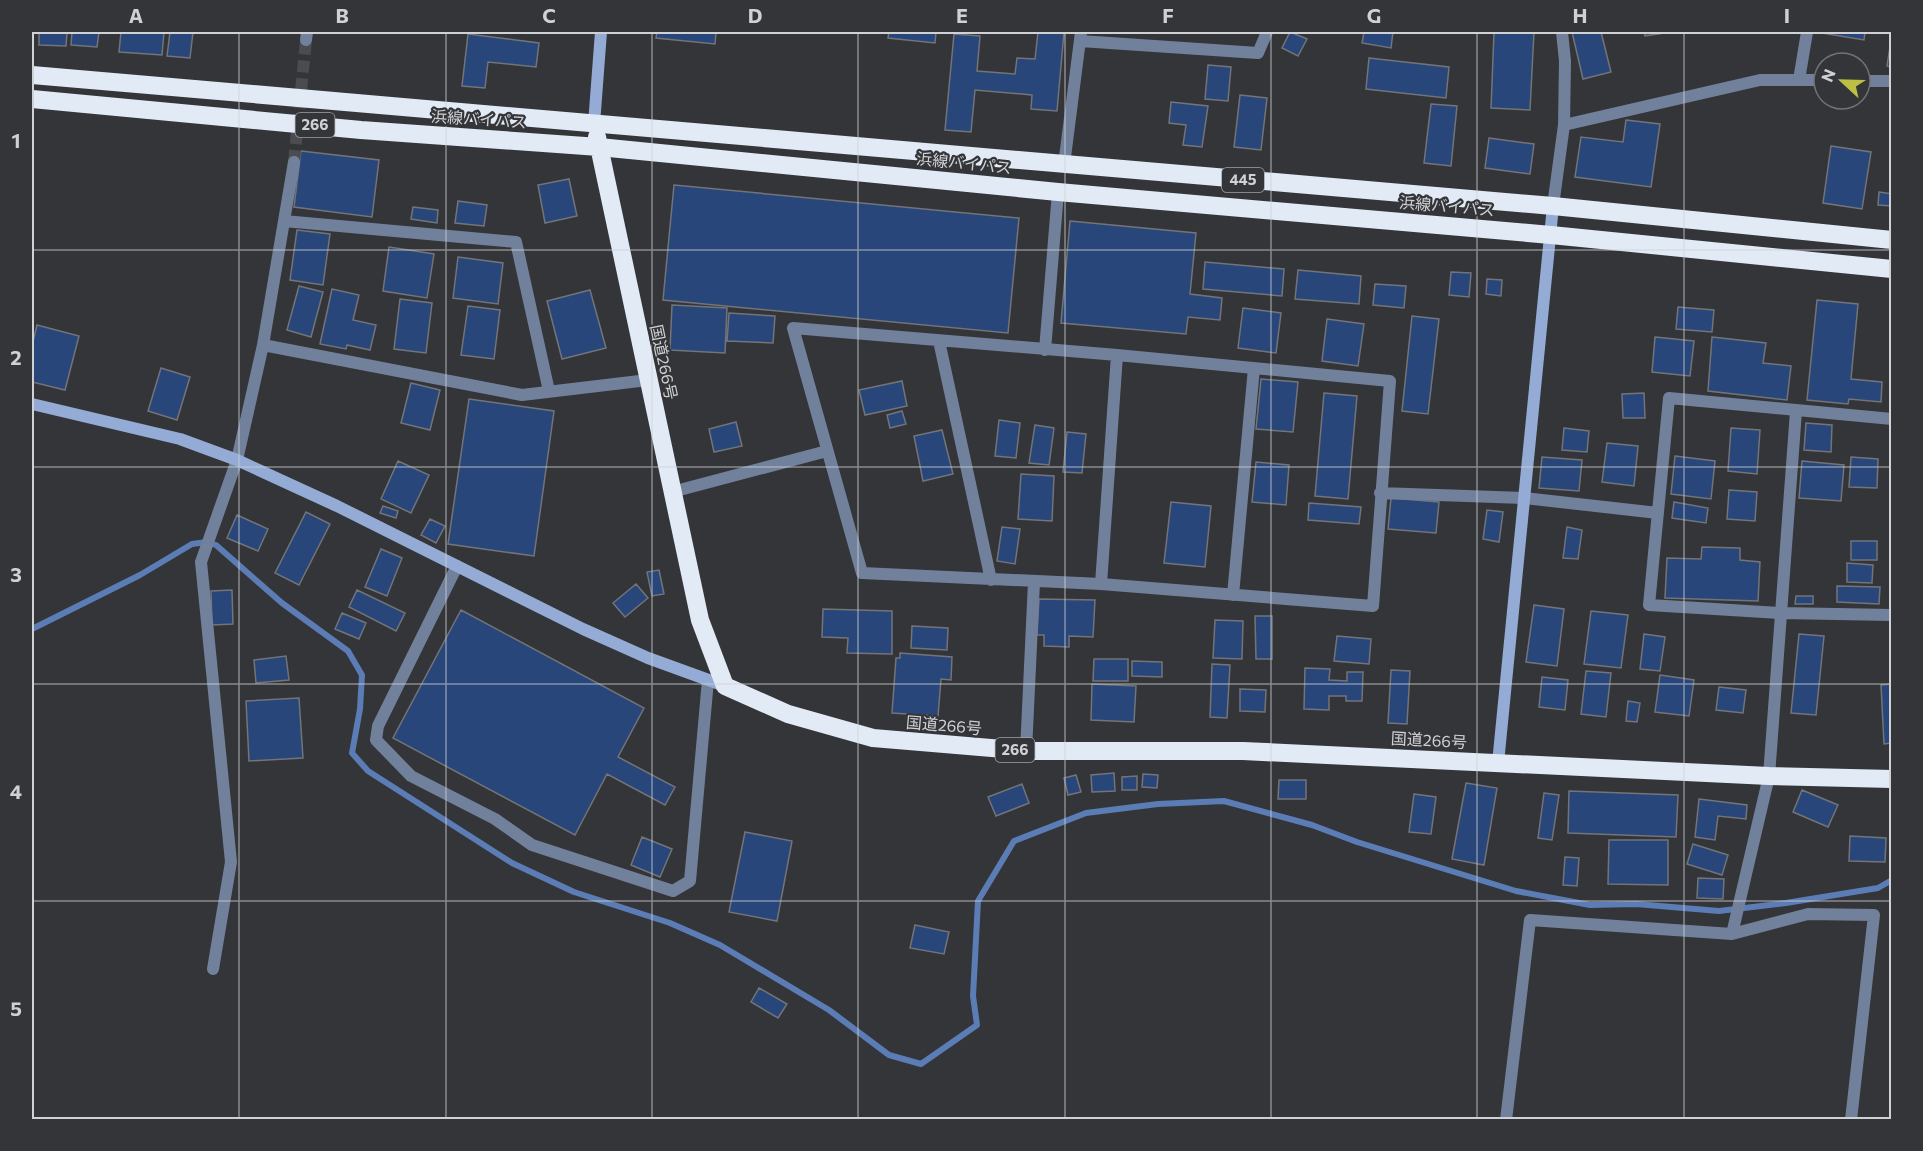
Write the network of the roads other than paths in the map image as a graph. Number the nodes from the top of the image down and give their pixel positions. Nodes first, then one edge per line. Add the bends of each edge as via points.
1 (601, 32) edge
2 (1267, 32) edge
3 (1562, 32) edge
4 (1807, 32) edge
5 (1080, 36) edge
6 (32, 75) edge
7 (1799, 80) junction
8 (1812, 80) edge
9 (1872, 81) edge
10 (1892, 81) edge
11 (32, 99) edge
12 (594, 124) junction
13 (1564, 125) junction
14 (599, 147) junction
15 (294, 162) tunnel mouth
16 (1064, 165) junction
17 (1058, 192) junction
18 (1553, 206) junction
19 (284, 220) junction
20 (1551, 235) junction
21 (1892, 240) edge
22 (1892, 269) edge
23 (939, 340) junction
24 (263, 345) junction
25 (1045, 350) junction
26 (1117, 355) junction
27 (1254, 368) junction
28 (648, 380) junction
29 (549, 392) junction
30 (32, 404) edge
31 (1796, 411) junction
32 (1892, 419) edge
33 (827, 451) junction
34 (237, 460) junction
35 (672, 492) junction
36 (1380, 493) junction
37 (1524, 498) junction
38 (1658, 513) junction
39 (457, 566) junction
40 (991, 580) junction
41 (1034, 582) junction
42 (1101, 584) junction
43 (1233, 595) junction
44 (1780, 613) junction
45 (1892, 615) edge
46 (716, 683) junction
47 (1026, 751) junction
48 (1498, 763) junction
49 (1769, 776) junction
50 (1892, 779) edge
51 (1732, 934) junction
52 (213, 969) dead end
53 (1506, 1119) edge
54 (1851, 1119) edge

1 - 12 street
2 - 5 street via 1258,53
3 - 13 street
4 - 7 street
5 - 16 street
6 - 12 highway, 浜線バイパス / 266
7 - 8 street
7 - 13 street via 1760,80
9 - 10 street
11 - 14 highway, 浜線バイパス / 266 via 361,130
12 - 14 highway, 国道266号
12 - 16 highway, 浜線バイパス / 445
13 - 18 street
14 - 17 highway, 浜線バイパス / 445
14 - 28 highway, 国道266号
15 - 19 street
16 - 18 highway, 浜線バイパス / 445
17 - 20 highway, 浜線バイパス / 445
17 - 25 street
18 - 20 street
18 - 21 highway, 浜線バイパス / 445
19 - 24 street
19 - 29 street via 516,242
20 - 22 highway, 浜線バイパス / 445
20 - 37 street
23 - 25 street
23 - 33 street via 793,328
23 - 40 street
24 - 29 street via 522,394
24 - 34 street
25 - 26 street
26 - 27 street
26 - 42 street
27 - 36 street via 1389,381
27 - 43 street
28 - 29 street
28 - 35 highway, 国道266号
30 - 34 street via 180,439
31 - 32 street
31 - 38 street via 1669,398
31 - 44 street
33 - 35 street
33 - 40 street via 862,573
34 - 39 street
34 - 52 street via 201,562 231,862
35 - 46 highway, 国道266号
36 - 37 street
36 - 43 street via 1373,606
37 - 38 street
37 - 48 street
38 - 44 street via 1649,605
39 - 46 street via 626,648
39 - 46 street via 378,726 376,740 411,776 495,819 532,845 673,891 690,880
40 - 41 street
41 - 42 street
41 - 47 street
42 - 43 street
44 - 45 street
44 - 49 street
46 - 47 highway, 国道266号 / 266 via 788,714 873,738
47 - 48 highway, 国道266号 / 266 via 1243,751
48 - 49 highway, 国道266号 / 266
49 - 50 highway, 国道266号 / 266
49 - 51 street
51 - 53 street via 1530,920
51 - 54 street via 1808,914 1874,915

